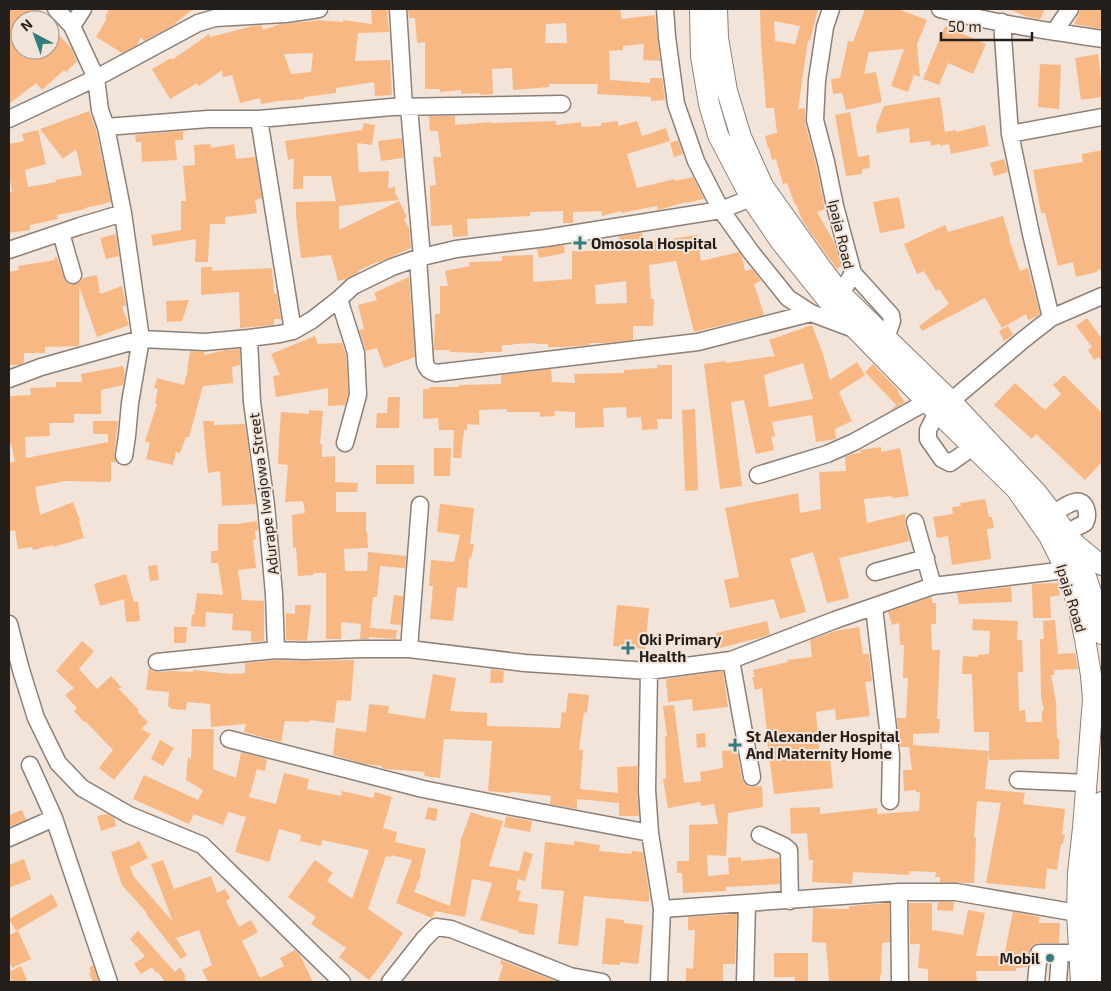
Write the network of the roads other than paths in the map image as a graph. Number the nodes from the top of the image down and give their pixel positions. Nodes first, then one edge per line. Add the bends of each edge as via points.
1 (56, 9) edge
2 (83, 9) edge
3 (319, 9) edge
4 (398, 9) edge
5 (665, 9) edge
6 (700, 9) edge
7 (717, 9) edge
8 (830, 9) edge
9 (940, 9) edge
10 (1070, 9) edge
11 (967, 12) edge
12 (1002, 22) junction
13 (72, 26) junction
14 (1054, 32) junction
15 (1102, 39) edge
16 (96, 78) junction
17 (562, 104) dead end
18 (406, 107) junction
19 (1102, 117) edge
20 (9, 119) edge
21 (259, 119) junction
22 (106, 127) junction
23 (1010, 134) junction
24 (751, 198) junction
25 (721, 210) junction
26 (122, 213) junction
27 (61, 233) junction
28 (9, 250) edge
29 (420, 258) junction
30 (853, 273) junction
31 (73, 275) dead end
32 (1102, 296) edge
33 (835, 298) junction
34 (339, 299) junction
35 (811, 313) junction
36 (1051, 318) junction
37 (293, 331) junction
38 (858, 331) junction
39 (249, 338) junction
40 (886, 338) junction
41 (141, 339) junction
42 (9, 379) edge
43 (938, 404) junction
44 (345, 443) dead end
45 (973, 447) junction
46 (124, 456) dead end
47 (758, 475) dead end
48 (420, 505) dead end
49 (1053, 514) junction
50 (915, 522) dead end
51 (1071, 539) junction
52 (926, 558) junction
53 (1102, 565) edge
54 (1066, 570) junction
55 (875, 572) dead end
56 (933, 586) junction
57 (874, 607) junction
58 (9, 624) edge
59 (1102, 634) edge
60 (409, 649) junction
61 (276, 650) junction
62 (731, 660) junction
63 (157, 662) dead end
64 (649, 671) junction
65 (229, 739) dead end
66 (30, 765) dead end
67 (752, 778) dead end
68 (1018, 780) dead end
69 (1087, 783) junction
70 (890, 801) dead end
71 (1102, 802) edge
72 (1102, 808) edge
73 (54, 818) junction
74 (650, 834) junction
75 (760, 835) dead end
76 (9, 838) edge
77 (898, 892) junction
78 (790, 900) junction
79 (747, 904) junction
80 (662, 910) junction
81 (1077, 913) junction
82 (1069, 953) junction
83 (110, 982) edge
84 (342, 982) edge
85 (390, 982) edge
86 (602, 982) edge
87 (659, 982) edge
88 (745, 982) edge
89 (900, 982) edge
90 (1036, 982) edge
91 (1058, 982) edge
92 (1081, 982) edge
93 (1098, 982) edge

1 - 13 street
2 - 13 street
3 - 16 street via 215,18 198,23
4 - 18 street
5 - 25 street via 676,104 696,161
6 - 24 main road via 701,56 709,104 718,134
7 - 33 main road via 718,38 727,91 741,136 763,186 822,269
8 - 30 street, Ipaja Road via 817,80 815,120
9 - 11 street
10 - 14 street
11 - 12 street
12 - 14 street
12 - 23 street
13 - 16 street
14 - 15 street
16 - 20 street
16 - 22 street
17 - 18 street
18 - 21 street
18 - 29 street
19 - 23 street
21 - 22 street via 208,119
21 - 37 street
22 - 26 street
23 - 36 street
24 - 25 street
24 - 33 main road via 781,242
25 - 29 street via 456,249
25 - 35 street via 788,298
26 - 27 street
26 - 41 street
27 - 28 street
27 - 31 street
29 - 34 street via 353,286
29 - 35 street via 425,363 431,372 698,342
30 - 33 street, Ipaja Road
30 - 40 street via 891,315
32 - 36 street
33 - 38 main road, Ipaja Road
33 - 40 main road, Ipaja Road
34 - 37 street
34 - 44 street via 356,353 358,395
35 - 38 street
36 - 43 street
37 - 39 street
38 - 43 main road, Ipaja Road
39 - 41 street via 205,342
39 - 61 street, Adurape Iwajowa Street via 252,402 274,594
40 - 43 main road, Ipaja Road
41 - 42 street
41 - 46 street
43 - 45 main road, Ipaja Road
43 - 45 street via 928,439 942,459 950,463
43 - 47 street via 919,406 827,454
43 - 49 main road, Ipaja Road via 1036,493
45 - 54 main road, Ipaja Road via 1016,489 1049,536
48 - 60 street
49 - 51 main road, Ipaja Road
49 - 51 street via 1076,502 1083,504 1087,521
50 - 52 street
51 - 53 main road
51 - 59 main road, Ipaja Road via 1096,607
52 - 55 street
52 - 56 street
54 - 56 street
54 - 69 main road, Ipaja Road via 1078,605 1091,675 1093,699
56 - 57 street
57 - 62 street
57 - 70 street via 891,755
58 - 84 street via 36,718 58,764 82,788 129,815 202,845
60 - 61 street
60 - 64 street
61 - 63 street
62 - 64 street
62 - 67 street
64 - 74 street via 647,790
65 - 74 street via 423,789
66 - 73 street
68 - 69 street
69 - 81 main road, Ipaja Road
71 - 72 main road
72 - 93 main road via 1093,914
73 - 76 street
73 - 83 street
74 - 80 street
75 - 78 street via 789,850
77 - 78 street
77 - 81 street via 956,892
77 - 89 street
78 - 79 street
79 - 80 street
79 - 88 street
80 - 87 street
81 - 82 main road, Ipaja Road
82 - 90 street via 1039,953
82 - 91 street
82 - 92 main road, Ipaja Road
85 - 86 street via 436,927 451,929 570,976

